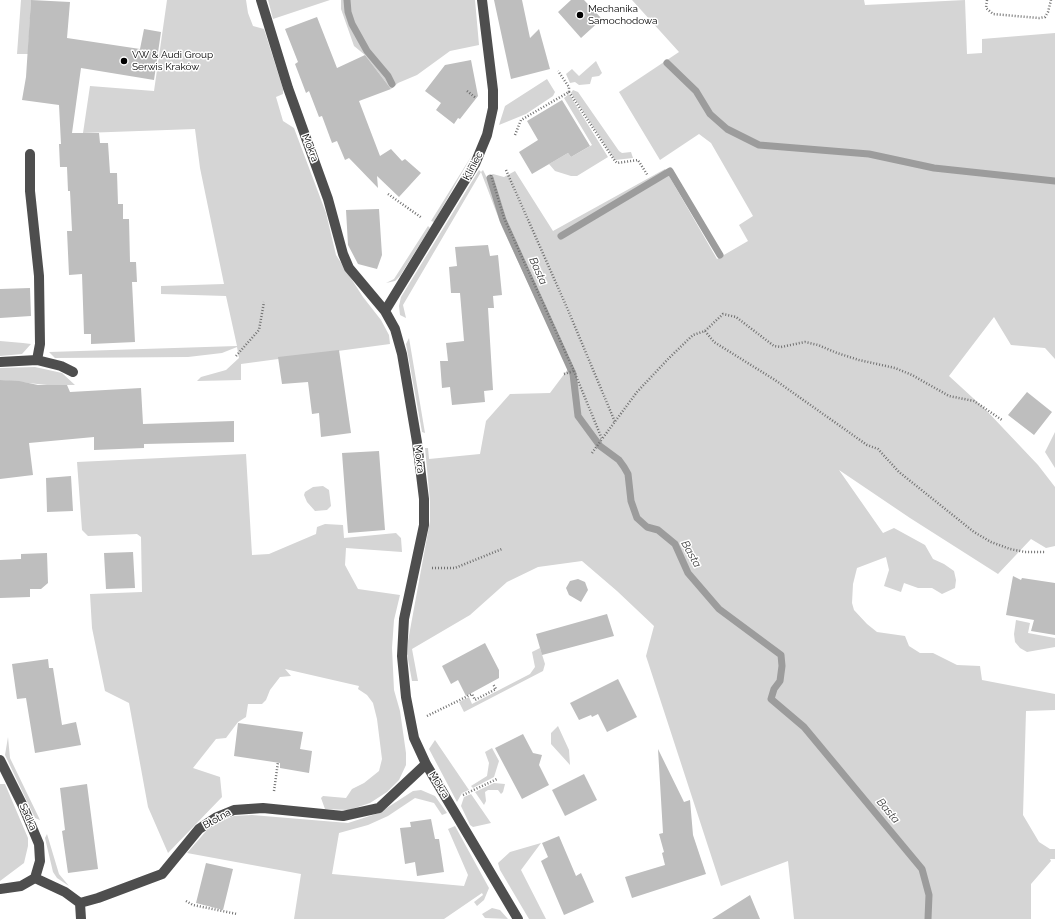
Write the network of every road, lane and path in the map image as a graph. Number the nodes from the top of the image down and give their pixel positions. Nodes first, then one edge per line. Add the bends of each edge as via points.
1 (261, 0) edge
2 (482, 0) edge
3 (987, 0) edge
4 (1051, 0) edge
5 (558, 71) dead end
6 (569, 92) junction
7 (515, 136) dead end
8 (30, 154) dead end
9 (506, 170) dead end
10 (491, 176) dead end
11 (648, 176) dead end
12 (388, 194) dead end
13 (423, 219) dead end
14 (264, 302) dead end
15 (385, 311) junction
16 (705, 331) junction
17 (236, 356) dead end
18 (37, 360) junction
19 (0, 362) edge
20 (573, 371) junction
21 (73, 372) dead end
22 (564, 374) dead end
23 (1002, 420) dead end
24 (615, 422) junction
25 (602, 440) junction
26 (592, 453) dead end
27 (502, 549) dead end
28 (1046, 552) dead end
29 (429, 568) dead end
30 (493, 684) dead end
31 (426, 716) dead end
32 (0, 760) edge
33 (278, 762) dead end
34 (426, 764) junction
35 (497, 779) dead end
36 (470, 792) dead end
37 (273, 794) dead end
38 (35, 878) junction
39 (0, 889) edge
40 (186, 901) dead end
41 (80, 903) junction
42 (237, 914) dead end
43 (81, 919) edge
44 (518, 919) edge

1 - 15 street, Mokra via 288,88 326,192 342,254 350,268
2 - 15 street, Kliniec via 493,90 493,108 487,135 475,164
3 - 4 path via 986,8 993,14 1039,18 1048,12
5 - 6 path via 569,87
6 - 7 path via 521,120
6 - 11 path via 615,161 617,163 638,160
8 - 18 street via 30,191 39,276 40,344
9 - 24 path
10 - 20 path via 504,218
12 - 13 path
14 - 17 path via 259,330
15 - 34 street, Mokra via 395,329 402,354 424,499 424,525 404,618 402,656 412,730
16 - 23 path via 723,314 736,317 774,346 805,342 837,354 895,368 949,396 974,401
16 - 24 path via 693,335 670,358 637,392
16 - 28 path via 714,342 878,450 899,472 974,532 991,542 1010,548 1025,552
18 - 19 street
18 - 21 street
20 - 22 path
20 - 25 path
24 - 25 path
25 - 26 path
27 - 29 path via 455,568
30 - 31 path via 496,689 475,700 472,694
32 - 38 street, Sadka via 39,844 40,861
33 - 37 path
34 - 41 street, Błotna via 379,808 343,816 263,808 234,810 217,817 200,829 162,874
34 - 44 street, Mokra
35 - 36 path
38 - 39 street via 21,886
38 - 41 street via 65,892
40 - 42 path via 193,905
41 - 43 street

